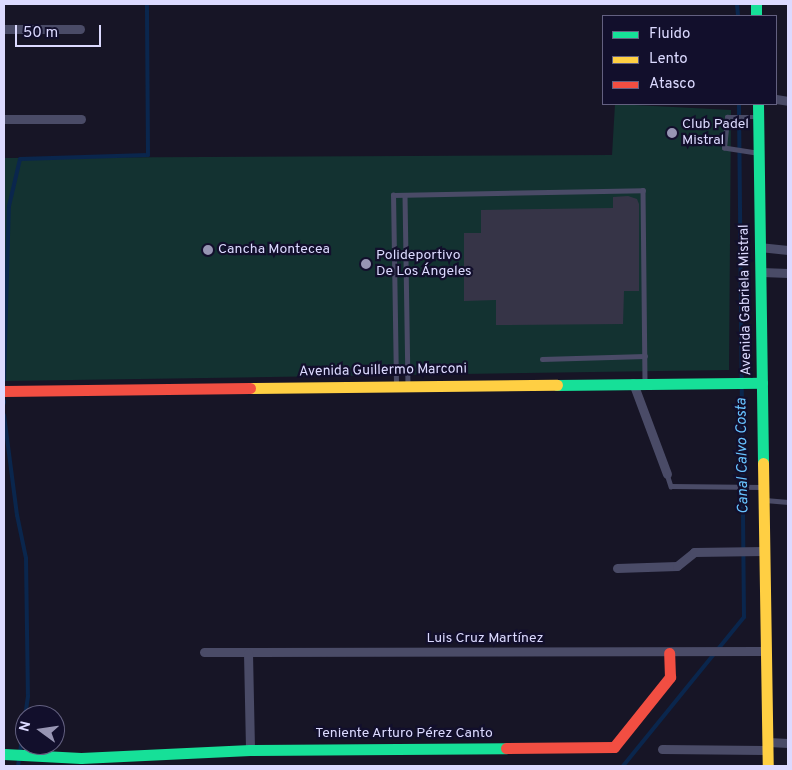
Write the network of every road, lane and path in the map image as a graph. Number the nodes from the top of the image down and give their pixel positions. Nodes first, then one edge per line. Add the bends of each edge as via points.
1 (4, 30) edge
2 (80, 30) dead end
3 (758, 105) edge
4 (752, 117) junction
5 (4, 119) edge
6 (81, 119) dead end
7 (753, 152) junction
8 (405, 195) junction
9 (760, 247) junction
10 (788, 250) edge
11 (760, 272) junction
12 (788, 273) edge
13 (645, 356) junction
14 (542, 359) dead end
15 (633, 383) junction
16 (645, 383) junction
17 (757, 383) junction
18 (396, 385) junction
19 (408, 385) junction
20 (4, 391) edge
21 (668, 474) joint
22 (758, 487) junction
23 (764, 500) junction
24 (788, 502) edge
25 (765, 551) junction
26 (617, 568) dead end
27 (766, 651) junction
28 (204, 652) dead end
29 (248, 653) junction
30 (669, 653) junction
31 (788, 743) edge
32 (768, 746) junction
33 (662, 749) dead end
34 (250, 750) junction
35 (4, 754) edge
36 (81, 762) edge
37 (768, 766) edge

1 - 2 street
3 - 4 main road, Avenida Gabriela Mistral
4 - 7 main road, Avenida Gabriela Mistral
4 - 7 lane via 726,118 724,148
5 - 6 street
7 - 9 main road, Avenida Gabriela Mistral
8 - 13 lane via 643,190
8 - 18 lane via 393,195
8 - 19 lane
9 - 10 street
9 - 11 main road, Avenida Gabriela Mistral
11 - 12 street
11 - 17 main road, Avenida Gabriela Mistral
13 - 14 lane
13 - 16 lane
15 - 16 main road, Avenida Guillermo Marconi
15 - 19 main road, Avenida Guillermo Marconi
15 - 21 street
16 - 17 main road, Avenida Guillermo Marconi
17 - 22 main road, Avenida Gabriela Mistral
18 - 19 main road, Avenida Guillermo Marconi
18 - 20 main road, Avenida Guillermo Marconi
21 - 22 lane via 671,486
22 - 23 main road, Avenida Gabriela Mistral
23 - 24 lane
23 - 25 main road, Avenida Gabriela Mistral
25 - 26 street via 694,552 677,566
25 - 27 main road, Avenida Gabriela Mistral
27 - 30 street, Luis Cruz Martínez
27 - 32 main road, Avenida Gabriela Mistral
28 - 29 street, Luis Cruz Martínez
29 - 30 street, Luis Cruz Martínez
29 - 34 street
30 - 34 main road, Teniente Arturo Pérez Canto via 670,677 614,747
31 - 32 street
32 - 33 street
32 - 37 main road, Avenida Gabriela Mistral
34 - 36 main road, Teniente Arturo Pérez Canto
35 - 36 main road, Teniente Arturo Pérez Canto

